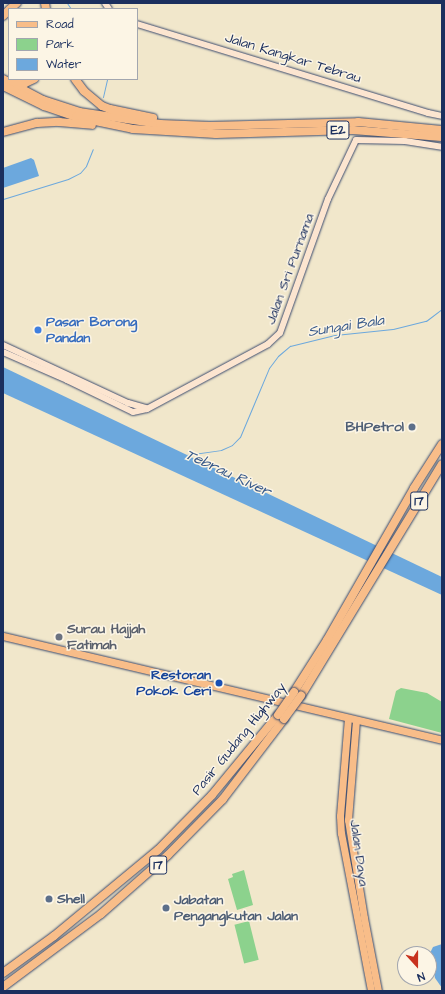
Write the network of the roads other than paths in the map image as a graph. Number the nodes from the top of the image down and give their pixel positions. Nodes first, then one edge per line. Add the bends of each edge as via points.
1 (138, 24) edge
2 (3, 79) edge
3 (31, 80) edge
4 (76, 80) edge
5 (3, 86) edge
6 (442, 116) edge
7 (183, 125) junction
8 (133, 129) junction
9 (442, 130) edge
10 (3, 132) edge
11 (442, 137) edge
12 (442, 147) edge
13 (3, 345) edge
14 (3, 352) edge
15 (72, 379) junction
16 (442, 444) edge
17 (442, 464) edge
18 (3, 636) edge
19 (297, 694) junction
20 (331, 714) junction
21 (281, 717) junction
22 (348, 718) junction
23 (356, 720) junction
24 (369, 723) junction
25 (346, 730) junction
26 (354, 732) junction
27 (442, 740) edge
28 (342, 796) junction
29 (349, 802) junction
30 (3, 974) edge
31 (3, 987) edge
32 (371, 991) edge
33 (378, 991) edge

1 - 6 street, Jalan Kangkar Tebrau
2 - 3 highway via 22,83
2 - 7 highway, E2 via 43,100 79,112
4 - 7 highway via 94,100 110,109
5 - 8 highway, E2 via 44,106 76,117
7 - 9 highway, E2 via 358,122
8 - 10 highway via 45,122
8 - 11 highway, E2 via 216,134 353,130
12 - 15 street, Jalan Sri Purnama via 405,141 356,140 328,199 280,333 268,344 147,409
13 - 15 street
14 - 15 street
16 - 19 highway, Pasir Gudang Highway / 17 via 414,488
17 - 19 highway, Pasir Gudang Highway / 17 via 372,580
18 - 20 main road
19 - 21 highway, Pasir Gudang Highway / 17, bridge
20 - 22 main road
20 - 25 main road via 340,720
21 - 30 highway, Pasir Gudang Highway / 17 via 212,795 158,850 54,936
21 - 31 highway, Pasir Gudang Highway / 17 via 223,799 168,855 101,914
22 - 23 main road
22 - 25 main road, Jalan Daya
23 - 24 main road
23 - 26 main road, Jalan Daya
24 - 26 main road via 362,724
24 - 27 main road
25 - 28 main road, Jalan Daya
26 - 29 main road, Jalan Daya
28 - 29 main road via 347,778
28 - 32 main road, Jalan Daya via 341,834
29 - 33 main road, Jalan Daya via 349,833

